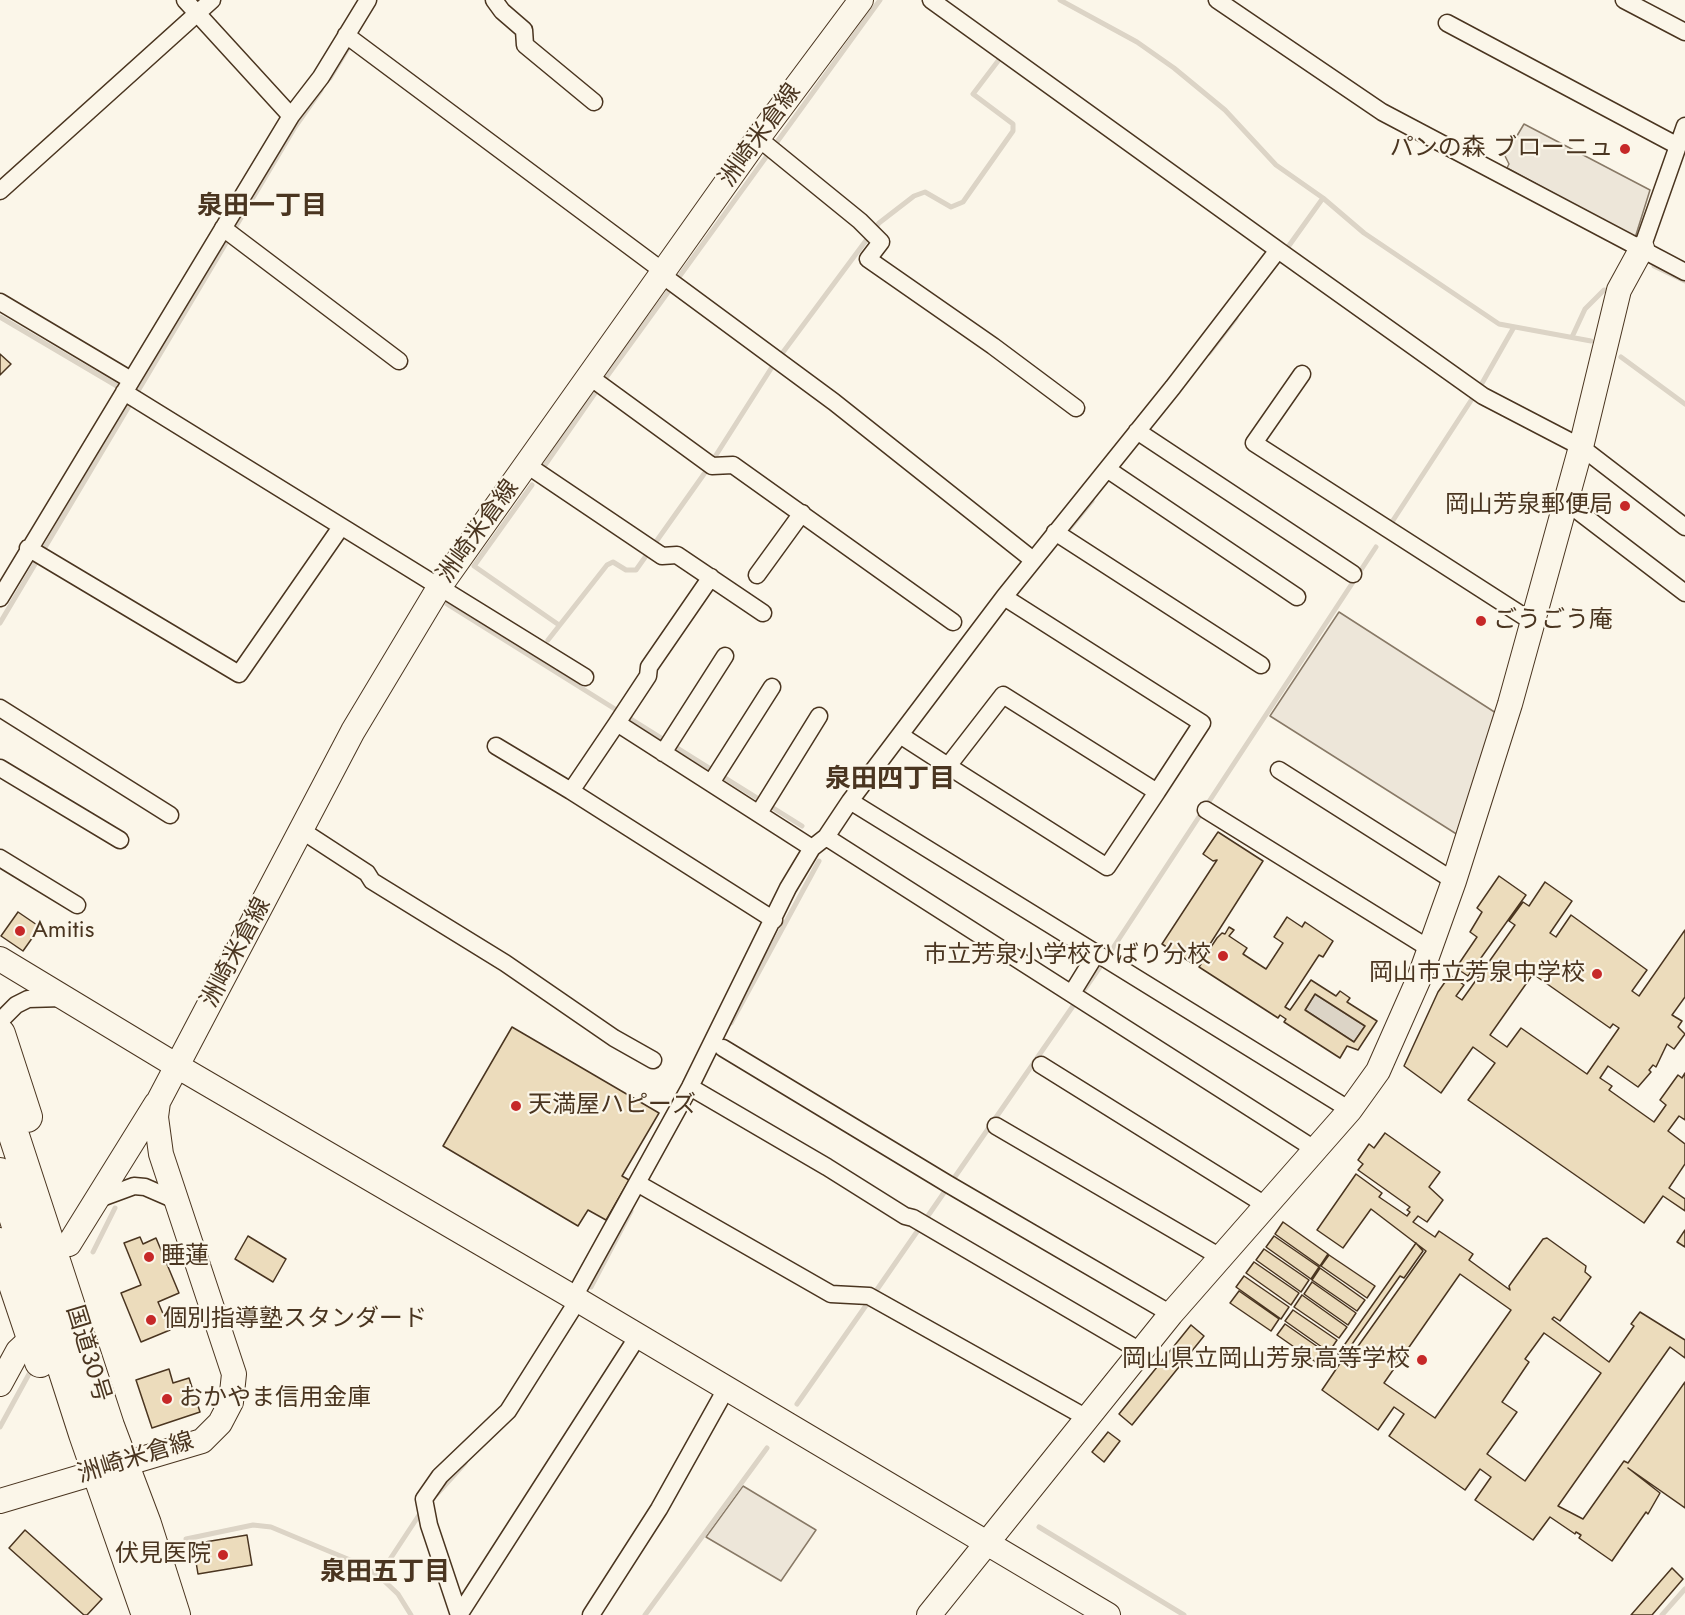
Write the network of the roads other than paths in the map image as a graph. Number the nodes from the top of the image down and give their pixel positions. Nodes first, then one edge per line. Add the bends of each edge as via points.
1 (185, 0) edge
2 (212, 0) edge
3 (368, 0) edge
4 (494, 0) edge
5 (861, 0) edge
6 (931, 0) edge
7 (1217, 0) edge
8 (1624, 0) edge
9 (197, 14) junction
10 (1447, 23) dead end
11 (1685, 32) edge
12 (351, 39) junction
13 (594, 102) dead end
14 (291, 116) junction
15 (1682, 136) edge
16 (767, 145) junction
17 (0, 191) edge
18 (228, 233) junction
19 (1642, 248) junction
20 (1278, 250) junction
21 (1685, 272) edge
22 (668, 278) junction
23 (0, 302) edge
24 (399, 361) dead end
25 (1302, 374) dead end
26 (590, 377) junction
27 (128, 391) junction
28 (1076, 408) dead end
29 (1142, 434) junction
30 (1581, 447) junction
31 (527, 465) junction
32 (1112, 472) junction
33 (1566, 502) junction
34 (802, 513) junction
35 (1685, 527) edge
36 (338, 531) junction
37 (1060, 536) junction
38 (35, 552) junction
39 (1033, 560) junction
40 (1353, 574) dead end
41 (757, 575) dead end
42 (711, 577) junction
43 (440, 586) junction
44 (1685, 593) edge
45 (1004, 597) junction
46 (1297, 597) dead end
47 (0, 598) edge
48 (763, 614) dead end
49 (1531, 621) junction
50 (952, 622) dead end
51 (725, 656) dead end
52 (1261, 665) dead end
53 (585, 677) dead end
54 (772, 687) dead end
55 (0, 708) edge
56 (819, 716) dead end
57 (621, 718) junction
58 (900, 735) junction
59 (496, 746) dead end
60 (667, 747) junction
61 (948, 766) junction
62 (0, 768) edge
63 (1279, 770) dead end
64 (715, 777) junction
65 (571, 791) junction
66 (1157, 792) junction
67 (850, 801) junction
68 (764, 806) junction
69 (1206, 810) dead end
70 (170, 815) dead end
71 (301, 830) junction
72 (120, 840) dead end
73 (819, 843) junction
74 (0, 858) edge
75 (1454, 881) junction
76 (77, 905) dead end
77 (774, 920) junction
78 (1430, 949) junction
79 (1102, 958) junction
80 (0, 959) edge
81 (1077, 996) junction
82 (64, 998) junction
83 (0, 1026) edge
84 (0, 1034) edge
85 (723, 1048) dead end
86 (653, 1060) dead end
87 (1041, 1065) dead end
88 (177, 1066) junction
89 (693, 1089) junction
90 (0, 1093) edge
91 (158, 1102) junction
92 (1350, 1110) junction
93 (996, 1126) dead end
94 (1316, 1150) junction
95 (0, 1173) edge
96 (641, 1186) junction
97 (96, 1200) junction
98 (175, 1200) junction
99 (1267, 1206) junction
100 (20, 1231) edge
101 (69, 1244) junction
102 (1222, 1258) junction
103 (576, 1299) junction
104 (1171, 1314) junction
105 (639, 1336) junction
106 (32, 1338) junction
107 (1142, 1352) junction
108 (0, 1384) edge
109 (726, 1389) junction
110 (1087, 1418) junction
111 (111, 1468) junction
112 (0, 1501) edge
113 (987, 1545) junction
114 (147, 1615) edge
115 (175, 1615) edge
116 (459, 1615) edge
117 (591, 1615) edge
118 (929, 1615) edge
119 (1108, 1615) edge

1 - 9 street
2 - 9 street
3 - 12 street
4 - 13 street via 524,30 525,45
5 - 16 street, 洲崎米倉線
6 - 20 street
7 - 19 street via 1382,112
8 - 11 street
9 - 14 street
9 - 17 street
10 - 15 street
12 - 14 street
12 - 22 street
14 - 18 street
15 - 19 street
16 - 22 street, 洲崎米倉線
16 - 28 street via 881,242 868,259
18 - 24 street
18 - 27 street
19 - 21 street
19 - 30 street via 1619,290
20 - 29 street
20 - 30 street via 1483,396
22 - 26 street, 洲崎米倉線
22 - 39 street
23 - 27 street
25 - 49 street via 1254,443
26 - 31 street, 洲崎米倉線
26 - 34 street via 710,464 733,465
27 - 36 street
27 - 38 street
29 - 32 street
29 - 40 street
30 - 33 street
30 - 35 street
31 - 42 street via 662,556 676,555
31 - 43 street, 洲崎米倉線
32 - 37 street
32 - 46 street
33 - 44 street
33 - 49 street
34 - 41 street
34 - 50 street
36 - 38 street via 239,674
36 - 43 street
37 - 39 street
37 - 52 street
38 - 47 street
39 - 45 street
42 - 48 street
42 - 57 street via 649,667 648,676
43 - 53 street
43 - 71 street, 洲崎米倉線 via 353,731
45 - 58 street
45 - 66 street via 1202,723
49 - 75 street via 1510,704
51 - 60 street
54 - 64 street
55 - 70 street
56 - 68 street
57 - 60 street
57 - 65 street
58 - 61 street
58 - 67 street
59 - 65 street
60 - 64 street
61 - 66 street via 1003,695
61 - 66 street via 1107,867
62 - 72 street
63 - 75 street
64 - 68 street
65 - 77 street
67 - 73 street
67 - 79 street
68 - 73 street
69 - 78 street
71 - 86 street via 367,873 372,881
71 - 88 street, 洲崎米倉線
73 - 77 street via 788,888
73 - 81 street
74 - 76 street
75 - 78 street
77 - 89 street
78 - 92 street via 1378,1071
79 - 81 street
79 - 92 street
80 - 82 street
81 - 94 street
82 - 83 street via 28,999 16,1005
82 - 88 street
84 - 101 highway
85 - 104 street
87 - 99 street
88 - 91 street, 洲崎米倉線
88 - 103 street
89 - 96 street
89 - 107 street
90 - 100 highway, 国道30号
91 - 97 street, 洲崎米倉線
91 - 98 street, 洲崎米倉線 via 156,1132
92 - 94 street
93 - 102 street
94 - 99 street
95 - 100 highway, 国道30号
96 - 103 street
96 - 110 street via 831,1294 869,1296
97 - 98 street via 134,1186
97 - 101 street, 洲崎米倉線
98 - 111 street, 洲崎米倉線 via 234,1374 231,1402 220,1423 202,1441
99 - 102 street
100 - 106 highway
100 - 111 highway, 国道30号
101 - 111 highway via 123,1407
102 - 104 street
103 - 105 street
103 - 116 street via 508,1411 440,1476 424,1499
104 - 107 street
105 - 109 street
105 - 116 street
106 - 108 street via 18,1351
106 - 111 highway via 67,1441
107 - 110 street
109 - 113 street
109 - 117 street via 659,1509
110 - 113 street
111 - 112 street, 洲崎米倉線
111 - 114 highway, 国道30号
111 - 115 highway, 国道30号
113 - 118 street
113 - 119 street

